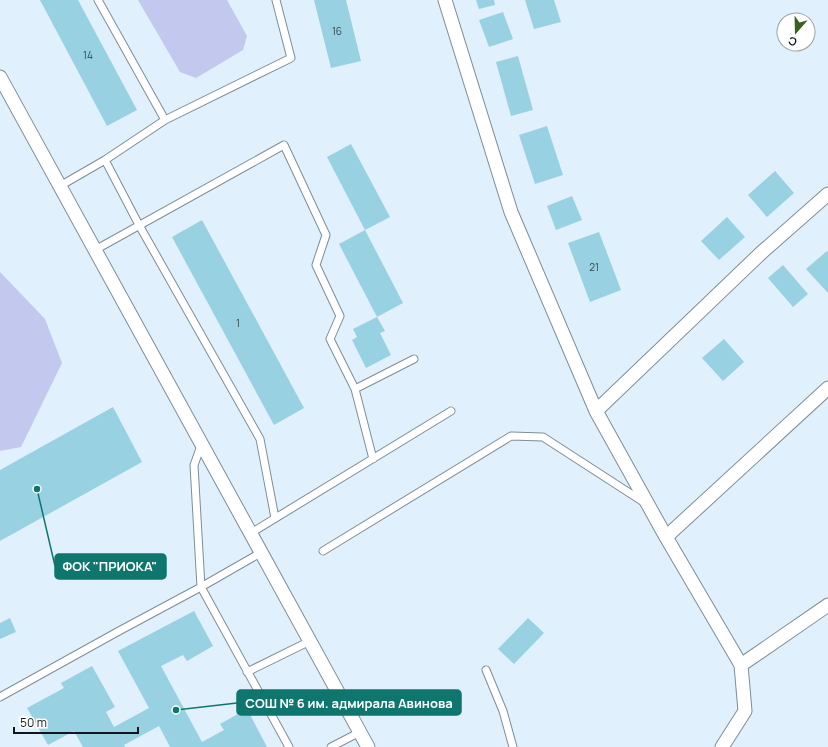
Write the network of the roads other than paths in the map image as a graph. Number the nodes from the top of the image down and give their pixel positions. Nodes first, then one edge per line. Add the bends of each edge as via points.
1 (98, 0) edge
2 (276, 0) edge
3 (445, 0) edge
4 (0, 77) edge
5 (165, 120) junction
6 (105, 160) junction
7 (60, 186) junction
8 (828, 194) edge
9 (139, 225) junction
10 (95, 250) junction
11 (414, 359) dead end
12 (828, 388) edge
13 (356, 389) junction
14 (451, 411) dead end
15 (596, 411) junction
16 (202, 443) junction
17 (373, 459) junction
18 (648, 506) junction
19 (275, 518) junction
20 (251, 533) junction
21 (666, 537) junction
22 (323, 551) dead end
23 (262, 552) junction
24 (201, 587) junction
25 (828, 605) edge
26 (310, 641) junction
27 (741, 665) junction
28 (486, 670) dead end
29 (247, 672) junction
30 (0, 697) edge
31 (360, 732) junction
32 (289, 747) edge
33 (331, 747) edge
34 (368, 747) edge
35 (513, 747) edge
36 (722, 747) edge

1 - 5 lane
2 - 5 lane via 291,58
3 - 15 street via 511,212
4 - 7 street
5 - 6 lane
6 - 7 lane
6 - 9 lane
7 - 10 street
8 - 15 street
9 - 10 lane
9 - 13 lane via 284,145 326,235 316,265 340,316 330,338
9 - 19 lane via 260,439
10 - 16 street
11 - 13 lane
12 - 21 street
13 - 17 lane
14 - 17 lane
15 - 18 street
16 - 20 street
16 - 24 lane via 194,465
17 - 19 lane
18 - 21 street
18 - 22 lane via 544,437 511,436
19 - 20 lane
20 - 23 street
21 - 27 street
23 - 24 lane
23 - 26 street
24 - 29 lane
24 - 30 lane
25 - 27 street
26 - 29 lane
26 - 31 street
27 - 36 street via 745,711
28 - 35 lane via 503,711
29 - 32 lane
31 - 33 lane
31 - 34 street

